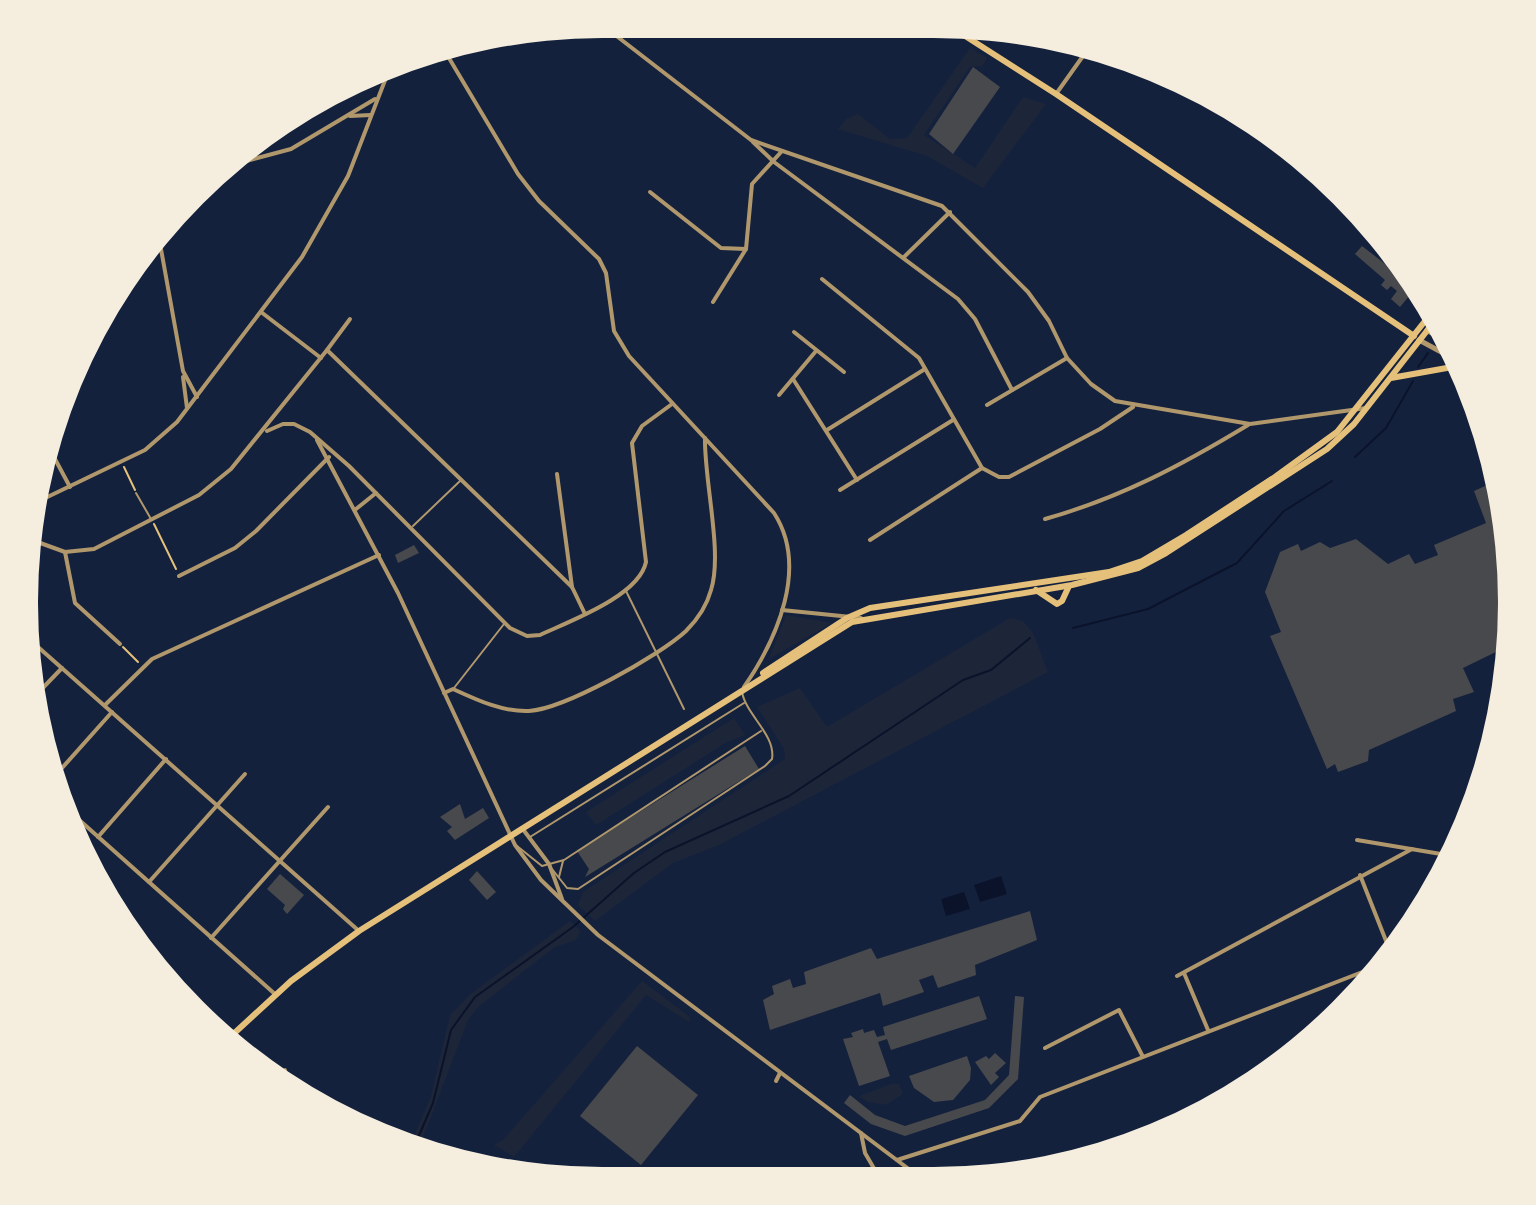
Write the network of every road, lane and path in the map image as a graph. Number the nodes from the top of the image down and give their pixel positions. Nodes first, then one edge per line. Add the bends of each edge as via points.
1 (619, 38) edge
2 (970, 39) edge
3 (1082, 58) edge
4 (450, 59) edge
5 (384, 82) edge
6 (1056, 94) junction
7 (377, 98) junction
8 (371, 115) junction
9 (347, 116) junction
10 (751, 140) junction
11 (783, 150) junction
12 (254, 159) edge
13 (774, 162) junction
14 (650, 192) dead end
15 (950, 212) junction
16 (746, 249) junction
17 (161, 251) edge
18 (904, 257) junction
19 (822, 279) dead end
20 (713, 302) dead end
21 (261, 312) junction
22 (350, 319) dead end
23 (1424, 325) edge
24 (1427, 330) edge
25 (794, 332) dead end
26 (1416, 338) junction
27 (327, 350) junction
28 (1439, 350) edge
29 (816, 351) junction
30 (321, 358) junction
31 (1067, 358) junction
32 (1447, 368) edge
33 (925, 369) junction
34 (183, 371) junction
35 (844, 372) dead end
36 (1391, 378) junction
37 (793, 379) junction
38 (1012, 390) junction
39 (779, 395) dead end
40 (197, 397) junction
41 (672, 404) junction
42 (987, 405) dead end
43 (1133, 407) junction
44 (1366, 408) junction
45 (187, 410) junction
46 (1354, 410) junction
47 (953, 420) junction
48 (1250, 424) junction
49 (827, 430) junction
50 (262, 434) junction
51 (705, 438) junction
52 (317, 440) junction
53 (329, 457) junction
54 (56, 461) edge
55 (122, 462) junction
56 (982, 468) junction
57 (557, 474) dead end
58 (461, 480) junction
59 (857, 480) junction
60 (70, 487) junction
61 (840, 490) dead end
62 (136, 493) joint
63 (376, 493) junction
64 (48, 497) edge
65 (356, 509) junction
66 (1045, 519) dead end
67 (152, 520) junction
68 (412, 528) junction
69 (870, 540) dead end
70 (41, 543) edge
71 (65, 552) junction
72 (379, 555) junction
73 (179, 576) joint
74 (1069, 586) junction
75 (572, 587) junction
76 (626, 590) junction
77 (1036, 590) junction
78 (782, 610) junction
79 (585, 614) junction
80 (847, 618) junction
81 (861, 618) junction
82 (504, 623) junction
83 (120, 644) joint
84 (40, 649) edge
85 (654, 653) junction
86 (142, 665) junction
87 (62, 668) junction
88 (45, 686) edge
89 (453, 689) junction
90 (742, 691) junction
91 (444, 693) junction
92 (744, 703) junction
93 (105, 705) junction
94 (684, 709) dead end
95 (112, 712) junction
96 (762, 731) junction
97 (166, 759) junction
98 (63, 767) edge
99 (245, 774) dead end
100 (218, 806) junction
101 (328, 807) dead end
102 (83, 824) edge
103 (522, 828) junction
104 (510, 836) junction
105 (98, 837) junction
106 (529, 837) junction
107 (1357, 840) dead end
108 (515, 845) junction
109 (1412, 849) junction
110 (1439, 854) edge
111 (564, 860) junction
112 (280, 861) junction
113 (549, 864) junction
114 (1360, 875) junction
115 (149, 882) junction
116 (563, 885) junction
117 (562, 901) junction
118 (359, 931) junction
119 (211, 938) junction
120 (1386, 940) edge
121 (1184, 972) junction
122 (1360, 973) edge
123 (1177, 976) dead end
124 (276, 995) junction
125 (1208, 1030) junction
126 (236, 1032) edge
127 (1045, 1048) dead end
128 (1142, 1055) junction
129 (780, 1073) junction
130 (776, 1081) dead end
131 (861, 1133) junction
132 (897, 1160) junction
133 (873, 1167) edge
134 (906, 1167) edge

1 - 10 street
2 - 6 main road
3 - 6 street
4 - 41 street via 518,174 599,259 614,331
5 - 7 street
6 - 26 main road
7 - 8 street
7 - 9 street
8 - 9 street
8 - 21 street via 348,176 318,231
9 - 12 street via 291,149
10 - 11 street
10 - 13 street
11 - 13 street
11 - 15 street
13 - 16 street via 750,190
13 - 18 street
14 - 16 street via 721,248
15 - 18 street
15 - 31 street via 1040,307
16 - 20 street
17 - 34 street
18 - 38 street via 967,308
19 - 33 street via 919,358
21 - 30 street
21 - 40 street
22 - 27 street
23 - 26 main road
24 - 26 main road
25 - 29 street
26 - 28 street
26 - 36 main road
26 - 46 main road
27 - 30 street
27 - 58 street
29 - 35 street
29 - 37 street
30 - 50 street
31 - 38 street
31 - 43 street via 1102,393
32 - 36 main road
33 - 47 street
33 - 49 street
34 - 40 street
34 - 45 street
36 - 44 main road
37 - 39 street
37 - 49 street
38 - 42 street
40 - 45 street
41 - 51 street
41 - 76 street via 642,426 632,443 646,562 639,579
43 - 48 street
43 - 56 street via 1009,477
44 - 46 street
44 - 74 main road via 1306,465 1166,553 1138,568
45 - 55 street via 162,437
46 - 48 street
46 - 80 main road via 1337,432 1275,477 1142,561 1073,578 870,608
47 - 56 street
47 - 59 street
48 - 66 street via 1147,483
49 - 59 street
50 - 52 street via 294,424
50 - 67 street via 215,484
51 - 78 street via 784,528 790,583
51 - 85 street via 714,579 706,604 689,628
52 - 53 street
52 - 63 street
53 - 65 street
53 - 73 street via 235,548
54 - 60 street
55 - 60 street
55 - 62 path
56 - 69 street
57 - 75 street
58 - 68 lane
58 - 75 street
59 - 61 street
60 - 64 street
62 - 67 lane
63 - 65 street
63 - 68 street
65 - 72 street
67 - 71 street via 94,549
67 - 73 path
68 - 82 street
70 - 71 street
71 - 83 street via 75,603
72 - 86 street
72 - 91 street
74 - 77 main road
74 - 77 main road via 1057,604
75 - 79 street
76 - 79 street
76 - 85 lane
77 - 81 main road
78 - 80 street
78 - 90 street
79 - 82 street via 540,635 518,633
80 - 81 street
80 - 90 main road
81 - 90 main road
82 - 89 lane
83 - 86 path
84 - 87 street
85 - 89 street via 543,709 510,710
85 - 94 lane
86 - 93 street
87 - 88 street
87 - 93 street
89 - 91 street
90 - 92 lane
90 - 103 main road
91 - 104 street
92 - 96 lane
92 - 106 lane
93 - 95 street
95 - 97 street
95 - 98 street
96 - 111 lane
96 - 116 lane via 773,753 765,766 578,889
97 - 100 street
97 - 105 street
99 - 100 street
100 - 112 street
100 - 115 street
101 - 112 street
102 - 105 street
103 - 104 main road
103 - 106 street
104 - 108 street
104 - 118 main road
105 - 115 street
106 - 113 street
107 - 109 street
108 - 113 lane via 537,864
108 - 117 street
109 - 110 street
109 - 114 street
111 - 113 lane
111 - 116 lane via 558,872
112 - 118 street
112 - 119 street
113 - 116 lane
113 - 117 street
114 - 120 street
114 - 121 street
115 - 119 street
117 - 129 street via 586,926
118 - 124 main road
119 - 124 street
121 - 123 street
121 - 125 street
122 - 125 street
124 - 126 main road
125 - 128 street
127 - 128 street via 1119,1010
128 - 132 street via 1040,1097 1020,1121
129 - 130 street
129 - 131 street
131 - 132 street
131 - 133 street
132 - 134 street

